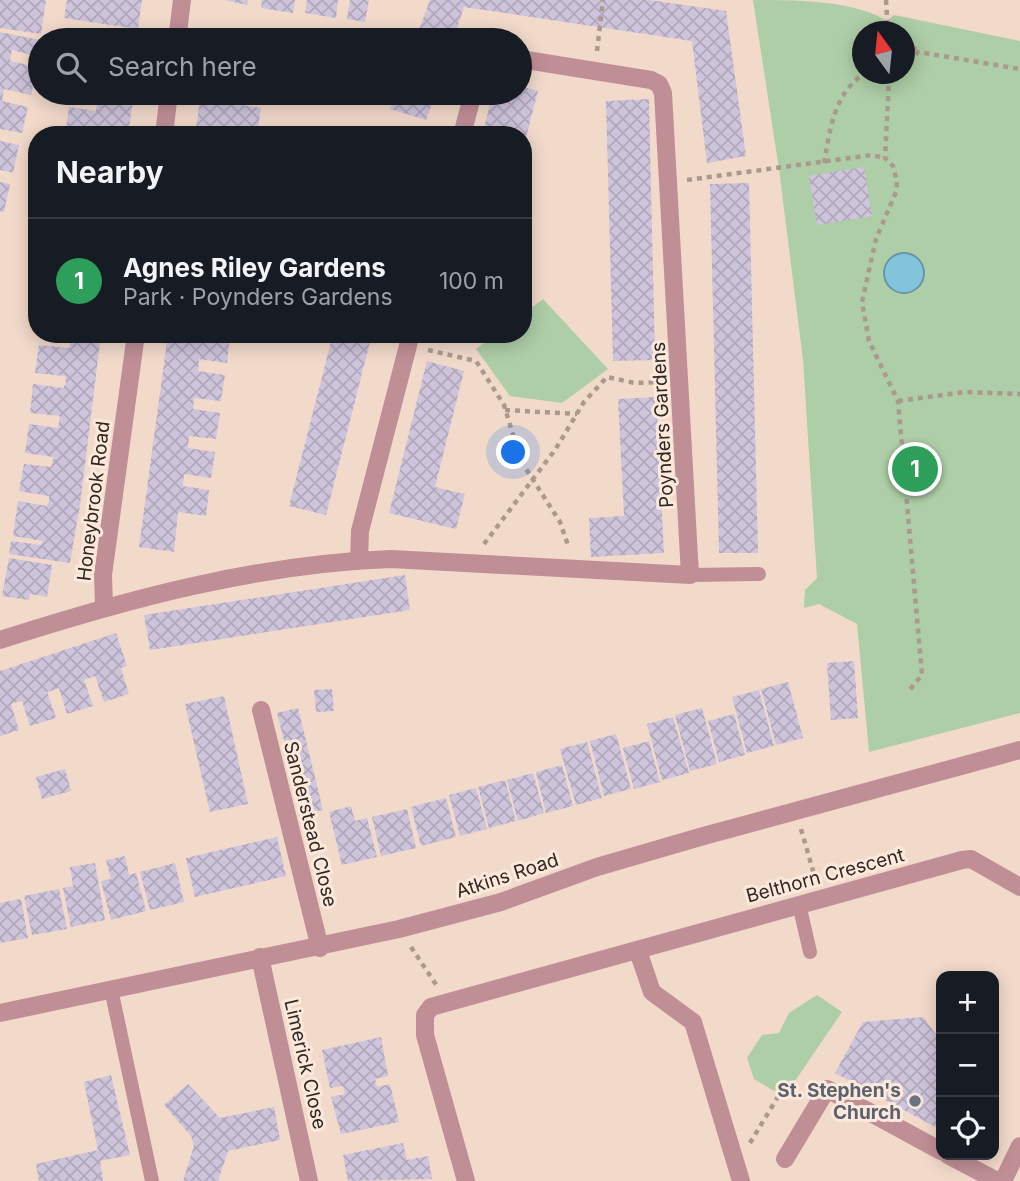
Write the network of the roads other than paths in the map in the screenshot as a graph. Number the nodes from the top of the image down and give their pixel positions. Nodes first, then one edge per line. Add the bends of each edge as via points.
1 (182, 0) edge
2 (178, 28) edge
3 (532, 61) edge
4 (168, 105) edge
5 (469, 105) edge
6 (165, 126) edge
7 (464, 126) edge
8 (135, 343) edge
9 (408, 343) edge
10 (359, 561) junction
11 (759, 574) dead end
12 (690, 575) junction
13 (104, 606) junction
14 (0, 640) edge
15 (261, 710) dead end
16 (1020, 750) edge
17 (1020, 887) edge
18 (799, 904) junction
19 (320, 948) junction
20 (638, 951) junction
21 (810, 952) dead end
22 (260, 957) junction
23 (111, 989) junction
24 (0, 1013) edge
25 (1020, 1146) edge
26 (936, 1148) edge
27 (785, 1158) dead end
28 (957, 1160) edge
29 (152, 1181) edge
30 (309, 1181) edge
31 (466, 1181) edge
32 (741, 1181) edge
33 (997, 1181) edge
34 (1003, 1181) edge

1 - 2 street
3 - 12 street, Poynders Gardens via 651,80 663,93
4 - 6 street
5 - 7 street
8 - 13 street, Honeybrook Road via 103,575
9 - 10 street via 360,531
10 - 12 street
10 - 13 street via 204,582
11 - 12 lane
13 - 14 street, Honeybrook Road
15 - 19 street, Sanderstead Close
16 - 19 street, Atkins Road via 597,867 501,902
17 - 18 street, Belthorn Crescent via 971,859
18 - 20 street, Belthorn Crescent
18 - 21 lane
19 - 22 street, Atkins Road
20 - 31 street, Belthorn Crescent via 431,1007 423,1023
20 - 32 street via 652,992 693,1022
22 - 23 street, Atkins Road
22 - 30 street, Limerick Close
23 - 24 street, Atkins Road
23 - 29 lane
25 - 34 street
26 - 27 street via 827,1089
28 - 33 street

